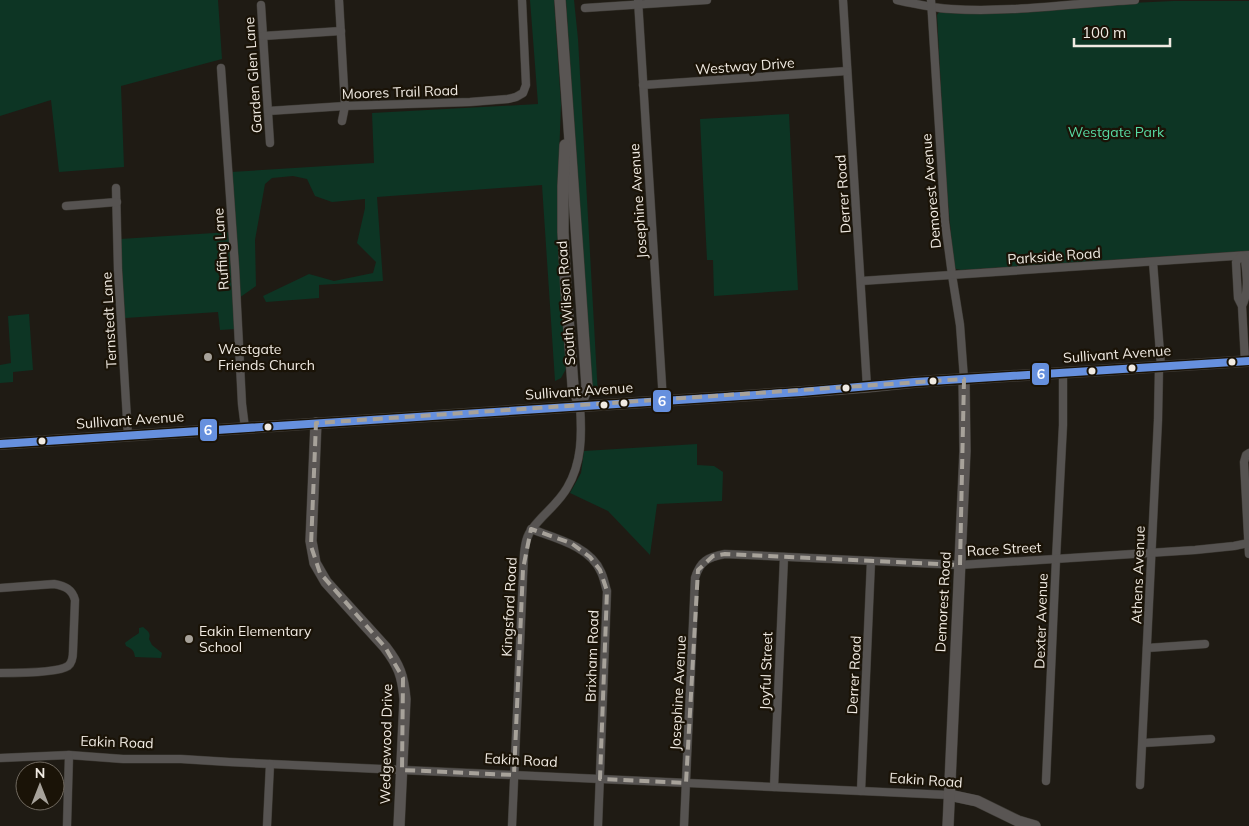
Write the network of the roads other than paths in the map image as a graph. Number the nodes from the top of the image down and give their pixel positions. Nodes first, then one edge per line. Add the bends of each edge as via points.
1 (339, 0) edge
2 (522, 0) edge
3 (560, 0) edge
4 (707, 0) edge
5 (843, 0) edge
6 (897, 0) edge
7 (1135, 0) edge
8 (1105, 1) edge
9 (639, 2) edge
10 (931, 3) edge
11 (1019, 4) edge
12 (261, 5) dead end
13 (585, 8) dead end
14 (341, 31) junction
15 (263, 36) junction
16 (221, 68) dead end
17 (847, 71) junction
18 (643, 85) junction
19 (345, 106) junction
20 (268, 111) junction
21 (342, 121) dead end
22 (270, 143) dead end
23 (116, 188) dead end
24 (117, 202) junction
25 (66, 206) dead end
26 (1245, 256) edge
27 (1153, 262) junction
28 (952, 275) junction
29 (861, 281) junction
30 (1247, 361) edge
31 (1160, 366) junction
32 (1063, 373) junction
33 (964, 379) junction
34 (867, 387) junction
35 (663, 401) junction
36 (580, 406) junction
37 (316, 424) junction
38 (245, 428) junction
39 (128, 436) junction
40 (0, 444) edge
41 (1249, 453) edge
42 (531, 529) junction
43 (1249, 543) edge
44 (1151, 553) junction
45 (1249, 554) edge
46 (784, 557) junction
47 (1056, 559) junction
48 (872, 561) junction
49 (703, 563) joint
50 (960, 565) junction
51 (0, 588) edge
52 (1205, 644) dead end
53 (1147, 648) junction
54 (0, 674) edge
55 (1211, 738) dead end
56 (1143, 743) junction
57 (69, 755) junction
58 (0, 758) edge
59 (270, 764) junction
60 (402, 770) junction
61 (514, 775) junction
62 (600, 779) junction
63 (1046, 781) dead end
64 (686, 783) junction
65 (1140, 785) dead end
66 (774, 787) junction
67 (861, 791) junction
68 (948, 795) junction
69 (67, 826) edge
70 (267, 826) edge
71 (399, 826) edge
72 (512, 826) edge
73 (598, 826) edge
74 (684, 826) edge
75 (948, 826) edge
76 (1035, 826) edge

1 - 14 street
2 - 19 street, Moores Trail Road via 526,85 523,93 508,99
3 - 36 main road, South Wilson Road via 567,109 563,232 572,386
4 - 9 street
5 - 17 street, Derrer Road
6 - 10 street
7 - 8 street
8 - 11 street
9 - 13 street
9 - 18 street, Josephine Avenue
10 - 11 street via 950,9 1004,10
10 - 28 street, Demorest Avenue
12 - 15 street, Garden Glen Lane
14 - 15 street
14 - 19 street
15 - 20 street, Garden Glen Lane
16 - 38 street, Ruffing Lane
17 - 18 street, Westway Drive
17 - 29 street, Derrer Road
18 - 35 street, Josephine Avenue
19 - 20 street, Moores Trail Road
19 - 21 street
20 - 22 street, Garden Glen Lane
23 - 24 street, Ternstedt Lane
24 - 25 street
24 - 39 street, Ternstedt Lane
26 - 27 street, Parkside Road
26 - 30 street via 1246,297 1242,306
27 - 28 street, Parkside Road
27 - 31 street, Athens Avenue
28 - 29 street, Parkside Road
28 - 33 street, Demorest Avenue
29 - 34 street, Derrer Road
30 - 31 main road, Sullivant Avenue
31 - 32 main road, Sullivant Avenue
31 - 44 street, Athens Avenue
32 - 33 main road, Sullivant Avenue
32 - 47 street, Dexter Avenue
33 - 34 main road, Sullivant Avenue
33 - 50 main road, Demorest Road via 965,451
34 - 35 main road, Sullivant Avenue
35 - 36 main road, Sullivant Avenue
36 - 37 main road, Sullivant Avenue
36 - 42 street via 582,428 576,468 566,490
37 - 38 main road, Sullivant Avenue
37 - 60 main road, Wedgewood Drive via 311,541 315,563 326,582 385,647 400,671 405,698
38 - 39 main road, Sullivant Avenue
39 - 40 main road, Sullivant Avenue
41 - 43 street via 1244,462
42 - 61 street, Kingsford Road via 526,540 523,570
42 - 62 street, Brixham Road via 571,544 590,557 600,570 607,591
43 - 44 street, Race Street
43 - 45 street
44 - 47 street, Race Street
44 - 53 street, Athens Avenue
46 - 48 street, Race Street
46 - 49 street, Race Street via 725,554 713,556
46 - 66 street, Joyful Street
47 - 50 street, Race Street
47 - 63 street, Dexter Avenue
48 - 50 street, Race Street
48 - 67 street, Derrer Road
49 - 64 street, Josephine Avenue via 696,578
50 - 68 main road, Demorest Road
51 - 54 street via 61,585 70,590 75,600 73,651 69,665 51,670
52 - 53 street
53 - 56 street, Athens Avenue
55 - 56 street
56 - 65 street, Athens Avenue
57 - 58 street, Eakin Road
57 - 59 street, Eakin Road
57 - 69 street
59 - 60 street, Eakin Road
59 - 70 street
60 - 61 street, Eakin Road
60 - 71 main road, Wedgewood Drive
61 - 62 street, Eakin Road
61 - 72 street, Kingsford Road
62 - 64 street, Eakin Road
62 - 73 street, Brixham Road
64 - 66 street, Eakin Road
64 - 74 street, Josephine Avenue
66 - 67 street, Eakin Road
67 - 68 street, Eakin Road
68 - 75 main road, Demorest Road
68 - 76 main road, Eakin Road via 977,801

